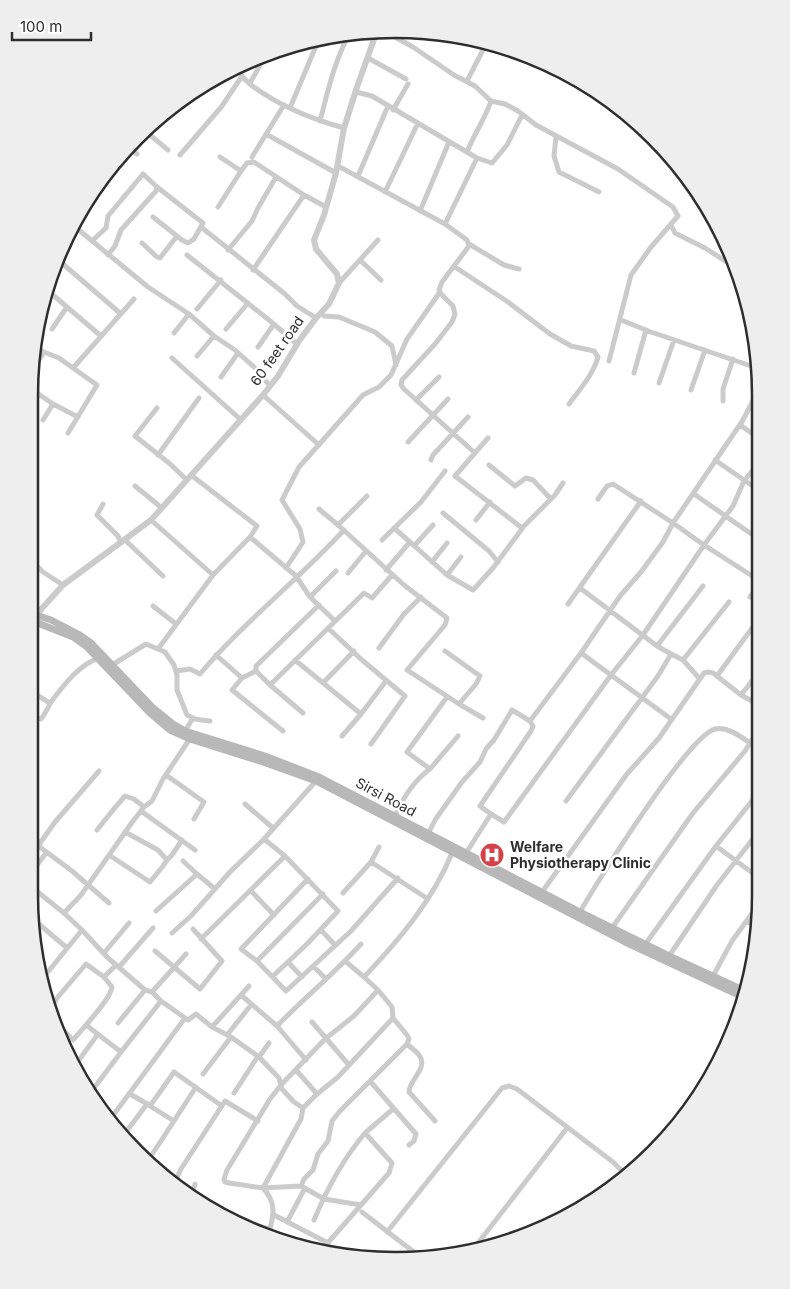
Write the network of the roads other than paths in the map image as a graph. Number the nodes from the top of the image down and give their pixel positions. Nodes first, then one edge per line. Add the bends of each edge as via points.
1 (375, 38) edge
2 (397, 38) edge
3 (344, 41) edge
4 (316, 46) edge
5 (484, 48) dead end
6 (368, 58) junction
7 (261, 64) edge
8 (241, 72) edge
9 (242, 76) junction
10 (466, 81) junction
11 (250, 83) junction
12 (356, 92) junction
13 (491, 101) junction
14 (284, 105) junction
15 (388, 106) junction
16 (290, 108) junction
17 (394, 110) junction
18 (522, 115) junction
19 (320, 121) junction
20 (418, 123) junction
21 (344, 128) junction
22 (266, 134) junction
23 (150, 135) edge
24 (556, 137) junction
25 (448, 142) junction
26 (168, 150) dead end
27 (133, 151) edge
28 (467, 152) junction
29 (137, 154) dead end
30 (180, 155) dead end
31 (220, 157) dead end
32 (252, 157) dead end
33 (477, 158) junction
34 (338, 166) junction
35 (242, 171) junction
36 (336, 174) junction
37 (358, 176) junction
38 (276, 177) junction
39 (157, 187) junction
40 (385, 192) junction
41 (599, 192) dead end
42 (304, 195) junction
43 (326, 206) junction
44 (218, 207) dead end
45 (420, 211) junction
46 (153, 217) dead end
47 (445, 224) junction
48 (671, 225) junction
49 (201, 227) junction
50 (78, 229) edge
51 (177, 236) junction
52 (378, 240) dead end
53 (92, 241) junction
54 (142, 243) dead end
55 (469, 244) junction
56 (228, 250) junction
57 (108, 255) junction
58 (187, 255) dead end
59 (360, 260) junction
60 (727, 262) edge
61 (63, 264) edge
62 (455, 267) junction
63 (519, 269) dead end
64 (254, 270) junction
65 (220, 280) junction
66 (381, 280) dead end
67 (339, 284) junction
68 (440, 292) junction
69 (52, 294) edge
70 (134, 299) dead end
71 (248, 303) junction
72 (67, 307) junction
73 (197, 309) dead end
74 (121, 314) junction
75 (189, 314) junction
76 (318, 315) junction
77 (621, 320) junction
78 (274, 324) junction
79 (52, 329) dead end
80 (226, 329) dead end
81 (646, 330) junction
82 (174, 333) dead end
83 (101, 336) junction
84 (214, 336) junction
85 (674, 340) junction
86 (297, 344) junction
87 (258, 347) dead end
88 (41, 350) edge
89 (706, 350) junction
90 (44, 352) junction
91 (238, 353) junction
92 (197, 356) dead end
93 (172, 358) dead end
94 (40, 359) edge
95 (733, 359) junction
96 (609, 361) dead end
97 (396, 366) junction
98 (751, 366) edge
99 (73, 368) junction
100 (634, 373) dead end
101 (221, 377) dead end
102 (438, 377) dead end
103 (659, 383) dead end
104 (270, 386) junction
105 (691, 390) dead end
106 (38, 393) edge
107 (263, 395) junction
108 (199, 398) dead end
109 (448, 399) dead end
110 (416, 400) junction
111 (723, 401) dead end
112 (53, 404) junction
113 (569, 404) dead end
114 (752, 405) edge
115 (157, 408) dead end
116 (434, 416) junction
117 (78, 417) junction
118 (468, 417) dead end
119 (240, 419) junction
120 (43, 420) dead end
121 (740, 425) junction
122 (68, 433) dead end
123 (453, 433) junction
124 (752, 433) edge
125 (488, 438) dead end
126 (408, 442) dead end
127 (319, 445) junction
128 (475, 453) junction
129 (158, 455) junction
130 (431, 460) dead end
131 (715, 460) junction
132 (489, 465) dead end
133 (445, 471) dead end
134 (752, 471) edge
135 (189, 478) junction
136 (744, 481) junction
137 (563, 483) dead end
138 (136, 486) dead end
139 (752, 486) edge
140 (694, 494) junction
141 (367, 496) dead end
142 (550, 498) junction
143 (598, 499) dead end
144 (490, 502) junction
145 (641, 502) junction
146 (103, 504) dead end
147 (162, 508) junction
148 (319, 509) dead end
149 (443, 513) dead end
150 (726, 516) junction
151 (151, 520) junction
152 (476, 520) dead end
153 (673, 523) junction
154 (338, 525) junction
155 (433, 525) dead end
156 (394, 528) junction
157 (522, 528) junction
158 (344, 530) junction
159 (752, 534) edge
160 (250, 537) junction
161 (382, 540) dead end
162 (123, 541) junction
163 (447, 543) dead end
164 (412, 544) junction
165 (704, 546) junction
166 (366, 551) junction
167 (461, 557) dead end
168 (432, 562) junction
169 (498, 562) junction
170 (38, 568) edge
171 (286, 568) junction
172 (386, 570) junction
173 (336, 571) dead end
174 (348, 573) dead end
175 (213, 574) junction
176 (392, 575) junction
177 (447, 575) junction
178 (163, 576) dead end
179 (296, 576) junction
180 (752, 577) edge
181 (63, 585) junction
182 (702, 586) dead end
183 (580, 588) junction
184 (752, 594) edge
185 (310, 597) junction
186 (420, 597) junction
187 (750, 597) dead end
188 (729, 602) dead end
189 (568, 604) dead end
190 (319, 605) junction
191 (153, 606) dead end
192 (610, 611) junction
193 (38, 612) edge
194 (38, 620) edge
195 (335, 621) junction
196 (176, 624) junction
197 (328, 628) junction
198 (752, 628) edge
199 (643, 635) junction
200 (657, 646) junction
201 (379, 648) dead end
202 (158, 649) junction
203 (354, 651) junction
204 (445, 651) dead end
205 (580, 653) junction
206 (671, 654) junction
207 (216, 655) junction
208 (101, 658) junction
209 (295, 660) junction
210 (683, 660) junction
211 (112, 665) junction
212 (176, 671) junction
213 (256, 671) junction
214 (611, 675) junction
215 (716, 676) junction
216 (242, 678) junction
217 (699, 678) junction
218 (386, 681) junction
219 (752, 681) edge
220 (324, 684) junction
221 (270, 685) junction
222 (38, 695) edge
223 (741, 695) junction
224 (447, 697) junction
225 (642, 698) junction
226 (752, 701) edge
227 (50, 703) junction
228 (460, 704) junction
229 (303, 713) dead end
230 (360, 714) junction
231 (38, 718) edge
232 (193, 718) junction
233 (483, 718) dead end
234 (671, 719) junction
235 (210, 721) dead end
236 (530, 721) junction
237 (283, 731) dead end
238 (190, 735) junction
239 (342, 736) dead end
240 (458, 736) dead end
241 (752, 740) edge
242 (750, 743) junction
243 (371, 744) dead end
244 (430, 769) junction
245 (99, 771) dead end
246 (166, 775) junction
247 (316, 781) junction
248 (566, 801) dead end
249 (752, 801) edge
250 (245, 804) dead end
251 (143, 809) junction
252 (491, 814) junction
253 (395, 816) junction
254 (194, 819) dead end
255 (273, 828) junction
256 (98, 830) dead end
257 (126, 832) junction
258 (428, 834) junction
259 (264, 839) junction
260 (182, 840) junction
261 (752, 840) edge
262 (38, 846) joint
263 (716, 846) junction
264 (379, 847) dead end
265 (195, 850) dead end
266 (46, 853) junction
267 (452, 853) junction
268 (466, 853) junction
269 (109, 855) junction
270 (285, 856) junction
271 (167, 860) junction
272 (736, 860) junction
273 (183, 861) dead end
274 (371, 862) junction
275 (38, 864) edge
276 (752, 872) edge
277 (197, 874) junction
278 (398, 878) junction
279 (308, 879) junction
280 (88, 885) junction
281 (215, 889) junction
282 (250, 891) junction
283 (38, 892) edge
284 (542, 892) junction
285 (343, 893) dead end
286 (323, 894) junction
287 (428, 899) junction
288 (109, 903) dead end
289 (156, 912) dead end
290 (580, 912) junction
291 (64, 913) junction
292 (752, 914) edge
293 (274, 915) junction
294 (747, 921) junction
295 (129, 923) dead end
296 (39, 924) edge
297 (751, 924) edge
298 (153, 928) dead end
299 (612, 928) junction
300 (82, 930) junction
301 (193, 930) dead end
302 (321, 930) junction
303 (172, 933) dead end
304 (201, 939) junction
305 (361, 944) dead end
306 (335, 945) junction
307 (67, 948) junction
308 (644, 948) junction
309 (156, 951) dead end
310 (104, 953) junction
311 (186, 954) dead end
312 (669, 956) junction
313 (256, 961) junction
314 (346, 961) junction
315 (288, 962) junction
316 (117, 966) junction
317 (313, 966) junction
318 (174, 967) junction
319 (46, 973) edge
320 (273, 976) junction
321 (713, 976) junction
322 (104, 977) junction
323 (302, 977) junction
324 (364, 977) junction
325 (326, 979) junction
326 (249, 986) dead end
327 (740, 988) edge
328 (144, 990) junction
329 (378, 990) junction
330 (152, 992) junction
331 (240, 995) junction
332 (738, 995) edge
333 (161, 1001) junction
334 (54, 1002) edge
335 (251, 1004) junction
336 (185, 1018) junction
337 (393, 1018) junction
338 (312, 1022) dead end
339 (118, 1023) dead end
340 (86, 1025) junction
341 (277, 1026) junction
342 (212, 1027) junction
343 (98, 1034) junction
344 (229, 1036) junction
345 (68, 1038) edge
346 (326, 1039) junction
347 (269, 1043) dead end
348 (407, 1044) junction
349 (120, 1052) junction
350 (258, 1057) junction
351 (306, 1060) junction
352 (78, 1061) edge
353 (349, 1065) junction
354 (296, 1070) junction
355 (203, 1074) dead end
356 (370, 1081) junction
357 (281, 1085) junction
358 (94, 1087) edge
359 (196, 1087) junction
360 (234, 1093) dead end
361 (130, 1094) junction
362 (317, 1094) junction
363 (148, 1105) junction
364 (222, 1106) junction
365 (303, 1108) junction
366 (393, 1109) junction
367 (114, 1115) edge
368 (174, 1121) junction
369 (258, 1121) junction
370 (436, 1121) dead end
371 (567, 1128) junction
372 (127, 1131) edge
373 (365, 1133) junction
374 (409, 1145) dead end
375 (153, 1153) dead end
376 (622, 1170) edge
377 (177, 1178) edge
378 (195, 1184) dead end
379 (303, 1187) junction
380 (263, 1188) junction
381 (194, 1189) edge
382 (324, 1198) junction
383 (361, 1205) junction
384 (362, 1212) dead end
385 (274, 1215) junction
386 (314, 1220) dead end
387 (287, 1222) junction
388 (270, 1229) edge
389 (387, 1232) junction
390 (479, 1241) edge
391 (324, 1245) edge
392 (327, 1245) edge
393 (413, 1251) edge

1 - 6 street
2 - 10 street
3 - 19 street via 334,66
4 - 16 street
5 - 10 street
6 - 12 street
6 - 17 street via 407,81
7 - 11 street
8 - 9 street
9 - 11 street
9 - 30 street via 222,106
10 - 13 street
11 - 14 street
12 - 15 street via 372,96
12 - 21 street
13 - 18 street via 505,104
13 - 28 street
14 - 16 street
14 - 22 street
15 - 17 street
15 - 37 street
16 - 19 street
17 - 20 street
18 - 24 street
18 - 33 street via 507,145 492,163
19 - 21 street
20 - 25 street
20 - 40 street
21 - 34 street
22 - 32 street
22 - 36 street
23 - 26 street
24 - 41 street via 554,156 559,172
24 - 48 street via 618,169 673,207 678,216
25 - 28 street
25 - 45 street
27 - 29 street
28 - 33 street
31 - 35 street
33 - 47 street
34 - 36 street
34 - 37 street
35 - 38 street via 247,163 254,162
35 - 44 street
36 - 43 street
37 - 40 street
38 - 42 street
38 - 56 street via 252,221
39 - 49 street via 203,223
39 - 53 street via 143,174 108,216 106,228
39 - 57 street via 121,230
40 - 45 street
42 - 43 street
42 - 64 street
43 - 67 street via 314,240 316,249 337,274
45 - 47 street
46 - 51 street
47 - 55 street
48 - 60 street via 675,233
48 - 77 street via 632,275
49 - 51 street via 191,242
49 - 56 street
50 - 53 street
51 - 54 street via 160,258
52 - 59 street
53 - 57 street
55 - 62 street
55 - 63 street via 504,265
56 - 64 street
57 - 75 street
58 - 65 street
59 - 66 street
59 - 67 street
61 - 74 street
62 - 68 street via 440,287
62 - 113 street via 564,342 594,351 598,357 596,364
64 - 76 street via 297,306
65 - 71 street
65 - 73 street
67 - 76 street, 60 feet road via 329,304
68 - 97 street via 407,340
68 - 110 street via 454,306 454,318 402,380 401,385
69 - 72 street
70 - 74 street
71 - 78 street
71 - 80 street
72 - 79 street
72 - 83 street
74 - 83 street
75 - 82 street
75 - 84 street
76 - 86 street, 60 feet road
76 - 97 street via 339,316 375,332 392,346
77 - 81 street
77 - 96 street
78 - 86 street
78 - 87 street
81 - 85 street
81 - 100 street
83 - 99 street
84 - 91 street
84 - 92 street
85 - 89 street
85 - 103 street
86 - 104 street, 60 feet road
88 - 90 street
89 - 95 street
89 - 105 street
90 - 94 street
90 - 99 street
91 - 101 street
91 - 104 street
93 - 119 street
95 - 98 street
95 - 111 street via 723,389
97 - 127 street via 391,376 363,395
99 - 117 street via 97,385
102 - 110 street
104 - 107 street, 60 feet road
106 - 112 street
107 - 119 street, 60 feet road
107 - 127 street
108 - 129 street
109 - 116 street
110 - 116 street
112 - 117 street
112 - 120 street
114 - 121 street
115 - 129 street via 135,436
116 - 123 street
116 - 126 street
117 - 122 street
118 - 123 street
119 - 135 street, 60 feet road
121 - 124 street
121 - 131 street
123 - 128 street
123 - 130 street
125 - 128 street
127 - 171 street via 299,467 282,500 300,529 303,542
128 - 144 street via 455,476
129 - 135 street
131 - 136 street
131 - 140 street
132 - 142 street via 515,486 526,478 533,480
133 - 156 street via 417,507
134 - 136 street
135 - 147 street, 60 feet road
135 - 160 street via 258,526
136 - 139 street
136 - 150 street
137 - 142 street
138 - 147 street
140 - 150 street
140 - 153 street
141 - 154 street
142 - 157 street
143 - 145 street via 607,486 613,484
144 - 152 street
144 - 157 street
145 - 153 street
145 - 183 street
146 - 162 street via 96,515
147 - 151 street, 60 feet road
148 - 154 street
149 - 169 street
150 - 159 street
150 - 165 street
151 - 162 street, 60 feet road
151 - 175 street
153 - 165 street
153 - 192 street via 663,542
154 - 158 street
155 - 164 street
156 - 161 street
156 - 164 street
157 - 169 street
158 - 166 street
158 - 179 street
160 - 171 street
160 - 175 street
162 - 178 street
162 - 181 street, 60 feet road
163 - 168 street
164 - 168 street
164 - 172 street
165 - 180 street
165 - 199 street
166 - 172 street
166 - 174 street
167 - 177 street
168 - 177 street
169 - 177 street via 473,590
170 - 181 street
171 - 179 street
172 - 176 street
173 - 185 street
175 - 196 street
176 - 186 street
176 - 195 street via 372,598 364,593
179 - 185 street
179 - 207 street
181 - 193 street, 60 feet road
182 - 200 street
183 - 189 street
183 - 192 street
184 - 187 street
185 - 190 street
186 - 201 street
186 - 224 street via 447,618 445,625 407,670
188 - 210 street
190 - 195 street
190 - 213 street via 256,666
191 - 196 street
192 - 199 street
192 - 205 street
194 - 208 main road, Sirsi Road via 78,634 91,643
195 - 197 street
196 - 202 street
197 - 203 street
197 - 209 street
198 - 215 street
199 - 200 street
199 - 214 street
200 - 206 street
202 - 211 street via 146,644
202 - 212 street via 165,652
203 - 218 street
203 - 220 street
204 - 228 street via 480,676
205 - 214 street
205 - 236 street
206 - 210 street
206 - 225 street
207 - 212 street via 200,674 190,669
207 - 216 street
208 - 211 main road, Sirsi Road
208 - 227 street via 80,669
208 - 238 main road, Sirsi Road via 149,712 170,730
209 - 220 street
209 - 221 street
210 - 217 street
211 - 238 main road, Sirsi Road via 152,707
212 - 232 street via 178,690 187,714
213 - 216 street
213 - 221 street
214 - 225 street
214 - 252 street via 504,822
215 - 217 street via 706,672
215 - 223 street
216 - 237 street via 232,690
217 - 234 street
218 - 230 street
218 - 243 street via 405,696
219 - 223 street
220 - 230 street
221 - 229 street
222 - 227 street
223 - 226 street
224 - 228 street
224 - 244 street via 407,752
225 - 234 street
225 - 248 street
227 - 231 street via 41,719
228 - 233 street
230 - 239 street
232 - 235 street
232 - 238 street
234 - 284 street
236 - 252 street via 531,731 480,806
236 - 258 street via 512,710 480,762 462,782
238 - 246 street
238 - 247 main road, Sirsi Road
238 - 253 main road, Sirsi Road via 303,770
240 - 244 street
241 - 242 street
242 - 290 street via 736,734 717,729 699,741 669,776
242 - 299 street
244 - 253 street via 410,789
245 - 262 street
246 - 251 street via 152,801
246 - 254 street via 204,802
247 - 255 street
247 - 267 main road, Sirsi Road
249 - 263 street
250 - 255 street
251 - 256 street via 134,798 126,796
251 - 257 street
251 - 260 street
252 - 268 street
253 - 258 main road, Sirsi Road
255 - 259 street
257 - 269 street
257 - 271 street via 158,850
258 - 268 main road, Sirsi Road
259 - 270 street
259 - 281 street
260 - 265 street
260 - 271 street
261 - 272 street
262 - 266 street
263 - 272 street
263 - 308 street
264 - 274 street
266 - 275 street
266 - 280 street
267 - 287 street
267 - 308 main road, Sirsi Road
268 - 284 main road, Sirsi Road
269 - 271 street via 150,882
269 - 280 street
270 - 279 street
270 - 282 street
272 - 276 street
272 - 312 street
273 - 277 street
274 - 278 street
274 - 285 street
277 - 281 street
277 - 289 street
278 - 287 street
278 - 306 street
279 - 286 street
279 - 293 street
280 - 288 street
280 - 291 street
281 - 303 street
282 - 293 street
282 - 304 street
283 - 291 street
284 - 290 main road, Sirsi Road
286 - 302 street via 338,911
286 - 313 street
287 - 324 street via 392,947
290 - 299 main road, Sirsi Road
291 - 300 street
292 - 294 street
293 - 313 street via 241,949
294 - 297 street
294 - 321 street via 732,940
295 - 310 street
296 - 307 street
298 - 316 street
299 - 308 main road, Sirsi Road
300 - 307 street
300 - 310 street
301 - 304 street
302 - 306 street
302 - 315 street
304 - 318 street via 222,962 200,990
305 - 314 street
306 - 317 street
307 - 319 street
308 - 312 main road, Sirsi Road
308 - 332 main road, Sirsi Road
309 - 318 street
310 - 316 street
311 - 318 street
312 - 321 main road, Sirsi Road
313 - 320 street
314 - 324 street
314 - 325 street
315 - 320 street
315 - 323 street
316 - 322 street
316 - 328 street
317 - 323 street
317 - 325 street
318 - 330 street
320 - 323 street via 286,991
321 - 327 main road, Sirsi Road
322 - 334 street via 86,964
322 - 340 street via 112,991
324 - 329 street
325 - 341 street
326 - 331 street
328 - 330 street
328 - 339 street
329 - 337 street via 392,1007
329 - 346 street
330 - 333 street
331 - 335 street
331 - 342 street
333 - 336 street
333 - 349 street
335 - 341 street
335 - 344 street
336 - 342 street via 190,1020 196,1014
336 - 361 street
337 - 348 street via 407,1035
337 - 353 street
338 - 346 street
340 - 343 street
340 - 345 street via 73,1040
341 - 351 street
342 - 344 street
343 - 349 street
343 - 352 street
344 - 350 street
344 - 355 street
346 - 351 street
346 - 353 street
347 - 350 street
348 - 356 street
348 - 370 street via 422,1060 409,1092
349 - 358 street
350 - 357 street via 279,1078
350 - 360 street
351 - 354 street
353 - 362 street
354 - 357 street
354 - 362 street
356 - 366 street
356 - 379 street via 332,1121 328,1141 318,1154 313,1170 304,1179
357 - 365 street
357 - 369 street
359 - 363 street via 174,1072
359 - 364 street
359 - 368 street
361 - 363 street
361 - 367 street
362 - 365 street
363 - 368 street
363 - 372 street
364 - 369 street via 225,1102
364 - 377 street
365 - 380 street via 297,1126
366 - 373 street
366 - 374 street via 416,1134
368 - 375 street
369 - 380 street via 224,1179 228,1183
371 - 376 street
371 - 389 street via 517,1089 502,1088
371 - 390 street
373 - 382 street via 348,1155
373 - 383 street via 392,1163 389,1173
378 - 381 street
379 - 380 street
379 - 382 street
379 - 387 street
380 - 385 street via 270,1196
382 - 383 street
382 - 386 street
383 - 392 street
384 - 389 street
385 - 387 street
385 - 388 street
387 - 391 street
389 - 393 street

